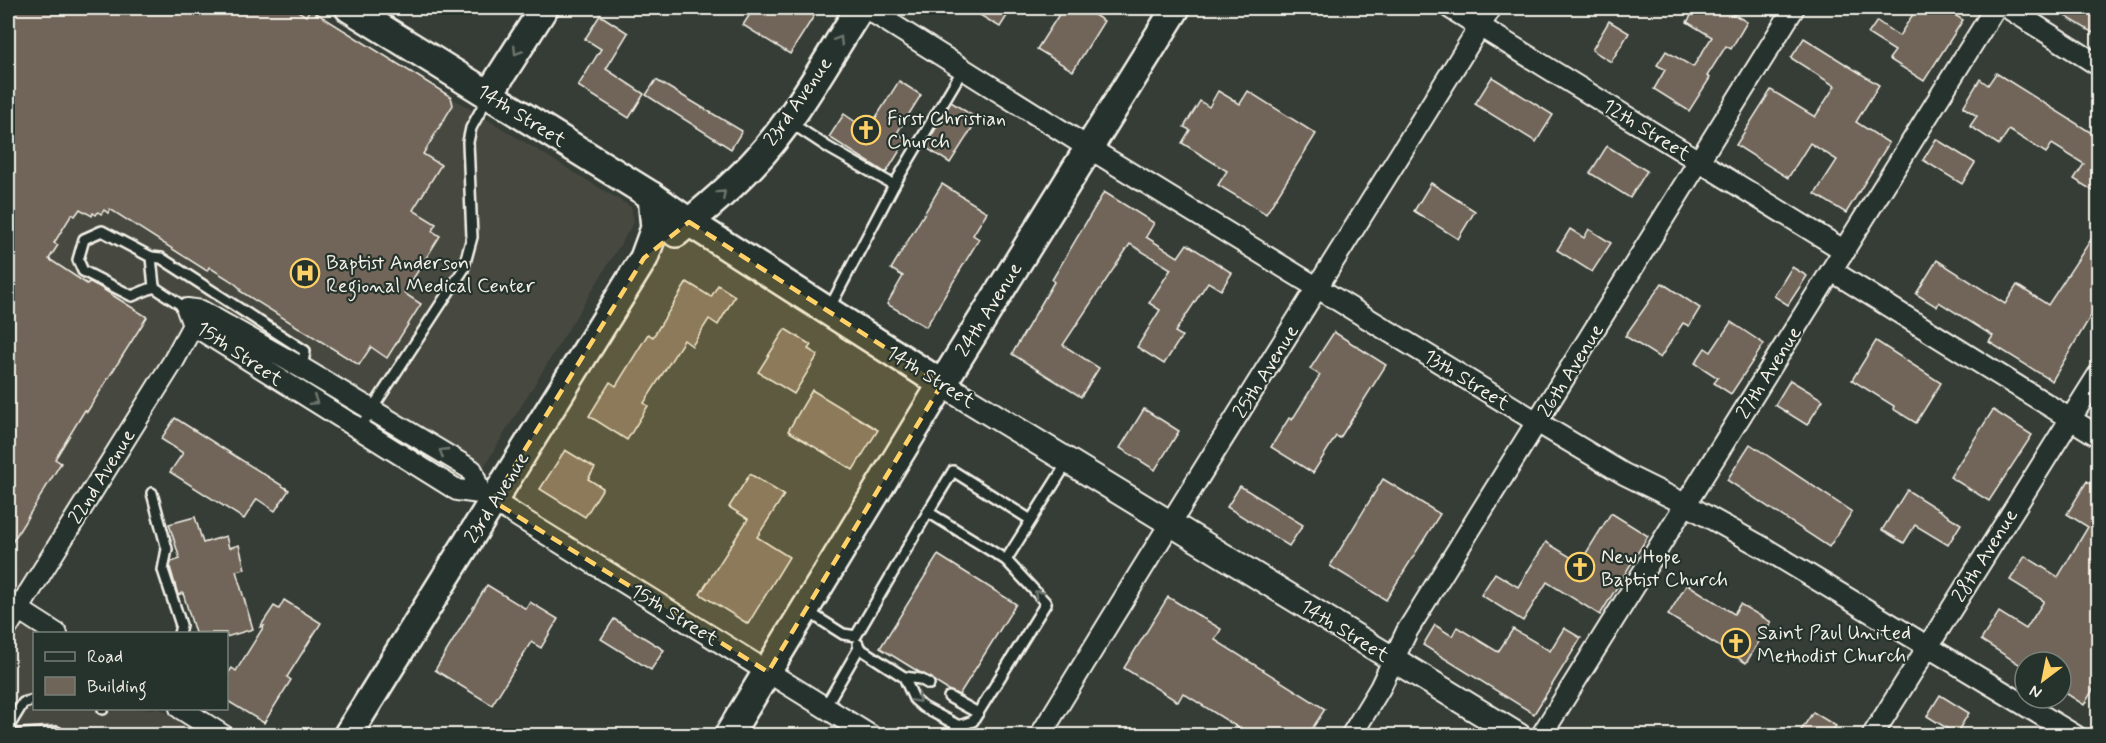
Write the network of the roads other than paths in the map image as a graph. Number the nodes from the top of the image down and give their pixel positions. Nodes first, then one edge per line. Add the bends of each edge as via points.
1 (349, 8) edge
2 (544, 8) edge
3 (860, 8) edge
4 (866, 8) edge
5 (1176, 8) edge
6 (1450, 8) edge
7 (1491, 8) edge
8 (1794, 8) edge
9 (1995, 8) edge
10 (2008, 8) edge
11 (1480, 26) junction
12 (2098, 65) edge
13 (963, 69) junction
14 (489, 94) junction
15 (787, 120) junction
16 (1089, 148) junction
17 (1699, 161) junction
18 (894, 185) junction
19 (652, 196) junction
20 (688, 222) junction
21 (1845, 251) junction
22 (151, 257) junction
23 (644, 258) junction
24 (1832, 271) junction
25 (154, 287) junction
26 (1319, 287) junction
27 (828, 311) junction
28 (190, 317) junction
29 (302, 368) junction
30 (2098, 375) edge
31 (942, 384) junction
32 (372, 410) junction
33 (2071, 419) junction
34 (1537, 422) junction
35 (359, 429) junction
36 (2098, 436) edge
37 (1068, 461) junction
38 (152, 493) dead end
39 (487, 497) junction
40 (1685, 504) junction
41 (928, 512) junction
42 (1031, 520) junction
43 (1169, 522) junction
44 (1006, 560) junction
45 (805, 610) junction
46 (11, 613) edge
47 (55, 632) edge
48 (179, 632) edge
49 (856, 636) junction
50 (1927, 645) junction
51 (859, 648) junction
52 (1393, 660) junction
53 (768, 672) junction
54 (904, 677) junction
55 (929, 684) dead end
56 (949, 697) dead end
57 (33, 700) edge
58 (825, 706) junction
59 (183, 710) edge
60 (978, 713) junction
61 (8, 728) edge
62 (8, 735) edge
63 (63, 735) edge
64 (224, 735) edge
65 (347, 735) edge
66 (728, 735) edge
67 (871, 735) edge
68 (1040, 735) edge
69 (1351, 735) edge
70 (1519, 735) edge
71 (1541, 735) edge
72 (1872, 735) edge
73 (2076, 735) edge

1 - 14 main road, 14th Street
2 -> 14 main road
15 -> 3 main road, 23rd Avenue
4 - 13 street, 13th Street
5 - 16 main road, 24th Avenue
6 - 11 street, 12th Street
7 - 11 street, 25th Avenue
8 - 17 street, 26th Avenue
9 - 21 street, 27th Avenue
10 - 12 street
11 - 17 street, 12th Street
11 - 26 street, 25th Avenue
13 - 16 street, 13th Street
13 - 18 lane
14 - 19 main road, 14th Street
14 - 32 lane via 468,142 472,237 468,257
15 - 18 lane
20 -> 15 main road, 23rd Avenue via 752,165
16 - 26 street, 13th Street
16 - 31 main road, 24th Avenue
17 - 21 street, 12th Street
17 - 34 street, 26th Avenue
18 - 27 lane
19 - 20 main road, 14th Street
19 - 23 main road, 23rd Avenue via 655,228
20 - 23 main road, 23rd Avenue
20 - 27 main road, 14th Street
21 - 24 street, 27th Avenue
22 - 25 lane
22 - 25 lane via 102,231 84,239 78,260 83,272 132,296
22 - 29 lane via 161,258 304,351
23 - 39 main road, 23rd Avenue
24 - 33 street
24 - 40 street, 27th Avenue
25 - 28 lane
26 - 34 street, 13th Street
26 - 43 street, 25th Avenue
27 - 31 main road, 14th Street
28 - 29 street, 15th Street via 201,311
28 -> 35 street, 15th Street
28 - 46 street, 22nd Avenue via 172,362
29 - 32 street, 15th Street
30 - 33 street, 28th Avenue
31 - 37 street, 14th Street
31 - 45 main road, 24th Avenue
32 - 35 lane
39 -> 32 street, 15th Street via 472,470
33 - 36 street
33 - 50 street, 28th Avenue
34 - 40 street, 13th Street via 1624,474
34 - 52 street, 26th Avenue via 1407,631
35 - 39 street, 15th Street via 457,490
37 - 42 lane
37 - 43 street, 14th Street
38 - 48 lane via 167,549 163,570 181,625
39 - 53 street, 15th Street
39 - 65 main road, 23rd Avenue
40 - 50 street, 13th Street
40 - 71 street, 27th Avenue
41 - 42 lane via 953,471
41 - 44 lane
41 - 49 lane
42 - 44 lane
43 - 52 street, 14th Street
43 - 68 street, 25th Avenue
60 -> 44 lane via 1046,603
45 - 49 lane via 843,634
45 - 53 main road, 24th Avenue
46 - 47 street
49 - 51 lane
50 - 72 street, 28th Avenue
50 - 73 street, 13th Street
51 - 54 lane
51 - 58 lane
52 - 69 street, 26th Avenue
52 - 70 street, 14th Street
53 - 58 street, 15th Street
53 - 66 main road, 24th Avenue
54 - 55 lane
54 -> 60 lane via 914,699 959,726 973,721
56 - 60 lane
57 - 61 lane via 23,702
58 - 67 street, 15th Street
59 - 64 street
62 - 63 lane

